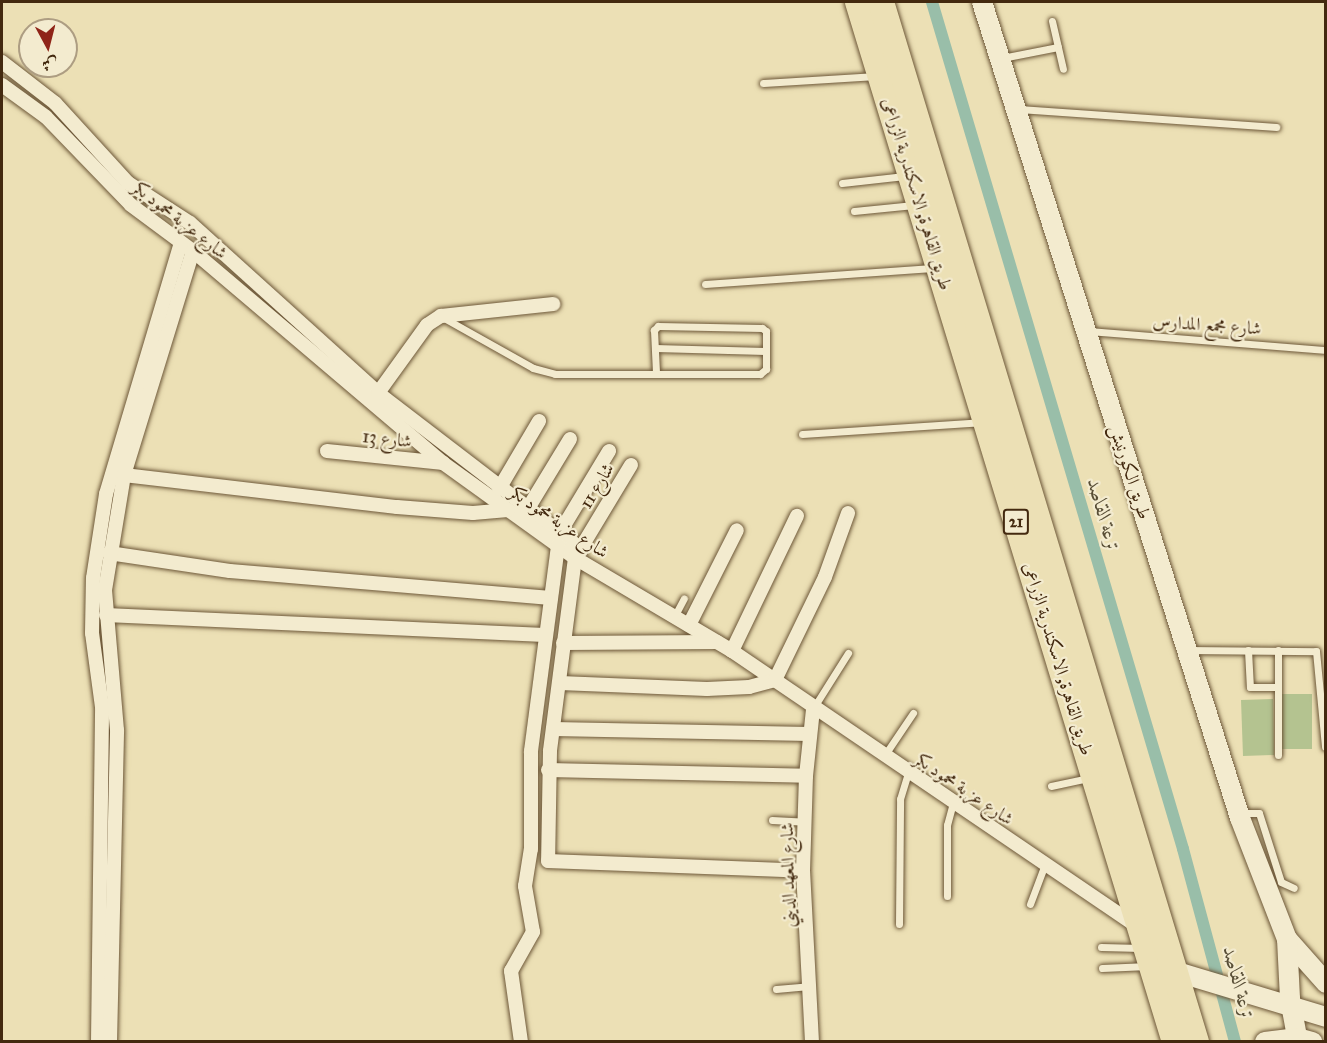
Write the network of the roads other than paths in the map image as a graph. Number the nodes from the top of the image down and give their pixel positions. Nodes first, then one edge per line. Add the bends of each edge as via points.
1 (982, 2) edge
2 (872, 9) edge
3 (1052, 21) dead end
4 (1058, 47) junction
5 (1000, 58) junction
6 (2, 62) edge
7 (1063, 69) dead end
8 (881, 76) junction
9 (763, 83) dead end
10 (2, 86) edge
11 (901, 105) junction
12 (1016, 109) junction
13 (1276, 127) dead end
14 (911, 176) junction
15 (842, 183) dead end
16 (920, 204) junction
17 (854, 211) dead end
18 (187, 247) junction
19 (939, 268) junction
20 (705, 284) dead end
21 (553, 304) dead end
22 (441, 316) junction
23 (1086, 331) junction
24 (655, 348) junction
25 (1326, 350) edge
26 (765, 351) junction
27 (656, 373) junction
28 (378, 393) junction
29 (539, 421) dead end
30 (986, 422) junction
31 (802, 434) dead end
32 (570, 440) dead end
33 (327, 451) dead end
34 (609, 451) dead end
35 (443, 463) junction
36 (631, 465) dead end
37 (124, 475) junction
38 (499, 489) junction
39 (508, 510) junction
40 (527, 510) junction
41 (849, 513) dead end
42 (797, 516) dead end
43 (737, 530) dead end
44 (559, 540) junction
45 (578, 553) junction
46 (109, 554) junction
47 (551, 598) junction
48 (684, 598) dead end
49 (106, 615) junction
50 (674, 616) junction
51 (689, 625) junction
52 (545, 635) junction
53 (717, 642) junction
54 (563, 643) junction
55 (1186, 650) junction
56 (1248, 650) junction
57 (1278, 650) junction
58 (732, 651) junction
59 (848, 653) dead end
60 (775, 680) junction
61 (560, 683) junction
62 (1278, 687) junction
63 (813, 709) junction
64 (913, 713) dead end
65 (553, 729) junction
66 (809, 734) junction
67 (1325, 747) edge
68 (1278, 755) dead end
69 (884, 756) junction
70 (548, 770) junction
71 (908, 772) junction
72 (806, 776) junction
73 (1094, 777) junction
74 (1051, 786) dead end
75 (953, 803) junction
76 (1239, 814) junction
77 (772, 820) dead end
78 (805, 822) junction
79 (1045, 864) junction
80 (804, 872) junction
81 (1294, 888) dead end
82 (947, 896) dead end
83 (1030, 904) dead end
84 (899, 924) dead end
85 (1287, 939) junction
86 (1101, 947) dead end
87 (1161, 958) junction
88 (1102, 968) dead end
89 (1326, 983) edge
90 (809, 986) junction
91 (776, 989) dead end
92 (1291, 1010) junction
93 (1326, 1017) edge
94 (1303, 1040) edge
95 (98, 1041) edge
96 (110, 1041) edge
97 (521, 1041) edge
98 (812, 1041) edge
99 (1175, 1041) edge
100 (1196, 1041) edge
101 (1265, 1041) edge

1 - 5 street, طريق الكورنيش
2 - 8 highway, طريق القاهرة, الاسكندرية الزراعى / 21
2 - 11 highway, طريق القاهرة, الاسكندرية الزراعى / 21
3 - 4 lane
4 - 5 lane
4 - 7 lane
5 - 12 street, طريق الكورنيش
6 - 28 street, شارع عزبة محمود بكر via 55,103 128,183 190,223
8 - 9 lane
8 - 11 highway, طريق القاهرة, الاسكندرية الزراعى / 21
10 - 18 street, شارع عزبة محمود بكر via 46,117 131,206
11 - 14 highway, طريق القاهرة, الاسكندرية الزراعى / 21
11 - 87 highway, طريق القاهرة, الاسكندرية الزراعى / 21
12 - 13 lane
12 - 23 street, طريق الكورنيش
14 - 15 lane
14 - 16 highway, طريق القاهرة, الاسكندرية الزراعى / 21
16 - 17 lane
16 - 19 highway, طريق القاهرة, الاسكندرية الزراعى / 21
18 - 35 street, شارع عزبة محمود بكر
18 - 37 street
18 - 95 street via 106,494 93,578 92,633 102,707
19 - 20 lane
19 - 30 highway, طريق القاهرة, الاسكندرية الزراعى / 21
21 - 22 street
22 - 27 lane via 546,372
22 - 28 street via 428,326
23 - 25 lane, شارع مجمع المدارس
23 - 55 street, طريق الكورنيش
24 - 26 lane
24 - 26 lane via 654,330 658,326 762,328 766,331
24 - 27 lane
26 - 27 lane via 765,369 760,374
28 - 38 street, شارع عزبة محمود بكر
29 - 38 street
30 - 31 lane
30 - 73 highway, طريق القاهرة, الاسكندرية الزراعى / 21
32 - 40 street
33 - 35 street, شارع 13
34 - 44 street
35 - 39 street, شارع عزبة محمود بكر
36 - 45 street, شارع 11
37 - 39 street via 397,507 473,513
37 - 46 street
38 - 40 street, شارع عزبة محمود بكر
39 - 44 street, شارع عزبة محمود بكر
40 - 44 street, شارع عزبة محمود بكر
41 - 60 street via 825,577
42 - 58 street
43 - 51 street
44 - 45 street, شارع عزبة محمود بكر
44 - 47 street
45 - 50 street, شارع عزبة محمود بكر
45 - 54 street
46 - 47 street via 230,571
46 - 49 street
47 - 52 street
48 - 50 lane
49 - 52 street
49 - 96 street via 117,729
50 - 51 street, شارع عزبة محمود بكر
51 - 53 street, شارع عزبة محمود بكر
52 - 97 street via 531,751 531,849 525,886 534,921 530,939 511,971
53 - 54 street
53 - 58 street, شارع عزبة محمود بكر
54 - 61 street
55 - 56 lane
55 - 76 street, طريق الكورنيش
56 - 57 lane
56 - 62 lane via 1250,687
57 - 62 lane
57 - 67 lane via 1313,650 1320,656
58 - 60 street, شارع عزبة محمود بكر
59 - 63 lane
60 - 61 street via 749,687 707,689
60 - 63 street, شارع عزبة محمود بكر
61 - 65 street
62 - 68 lane
63 - 66 street, شارع المعهد الديني
63 - 69 street, شارع عزبة محمود بكر
64 - 69 lane
65 - 66 street
65 - 70 street
66 - 72 street, شارع المعهد الديني
69 - 71 street, شارع عزبة محمود بكر
70 - 72 street
70 - 80 street via 546,858 551,863
71 - 75 street, شارع عزبة محمود بكر
71 - 84 lane via 900,800
72 - 78 street, شارع المعهد الديني
73 - 74 lane
73 - 87 highway, طريق القاهرة, الاسكندرية الزراعى / 21
75 - 79 street, شارع عزبة محمود بكر
75 - 82 lane via 947,825
76 - 81 lane via 1259,813 1281,882
76 - 85 street, طريق الكورنيش
77 - 78 lane
78 - 80 street, شارع المعهد الديني
79 - 83 lane
79 - 87 street, شارع عزبة محمود بكر
80 - 90 street, شارع المعهد الديني
85 - 89 street, طريق الكورنيش
85 - 92 street, طريق الكورنيش
86 - 87 lane
87 - 88 lane
87 - 92 street
87 - 99 highway, طريق القاهرة, الاسكندرية الزراعى / 21
87 - 100 highway, طريق القاهرة, الاسكندرية الزراعى / 21
90 - 91 lane
90 - 98 street, شارع المعهد الديني
92 - 93 street
92 - 94 street, طريق الكورنيش
94 - 101 street

